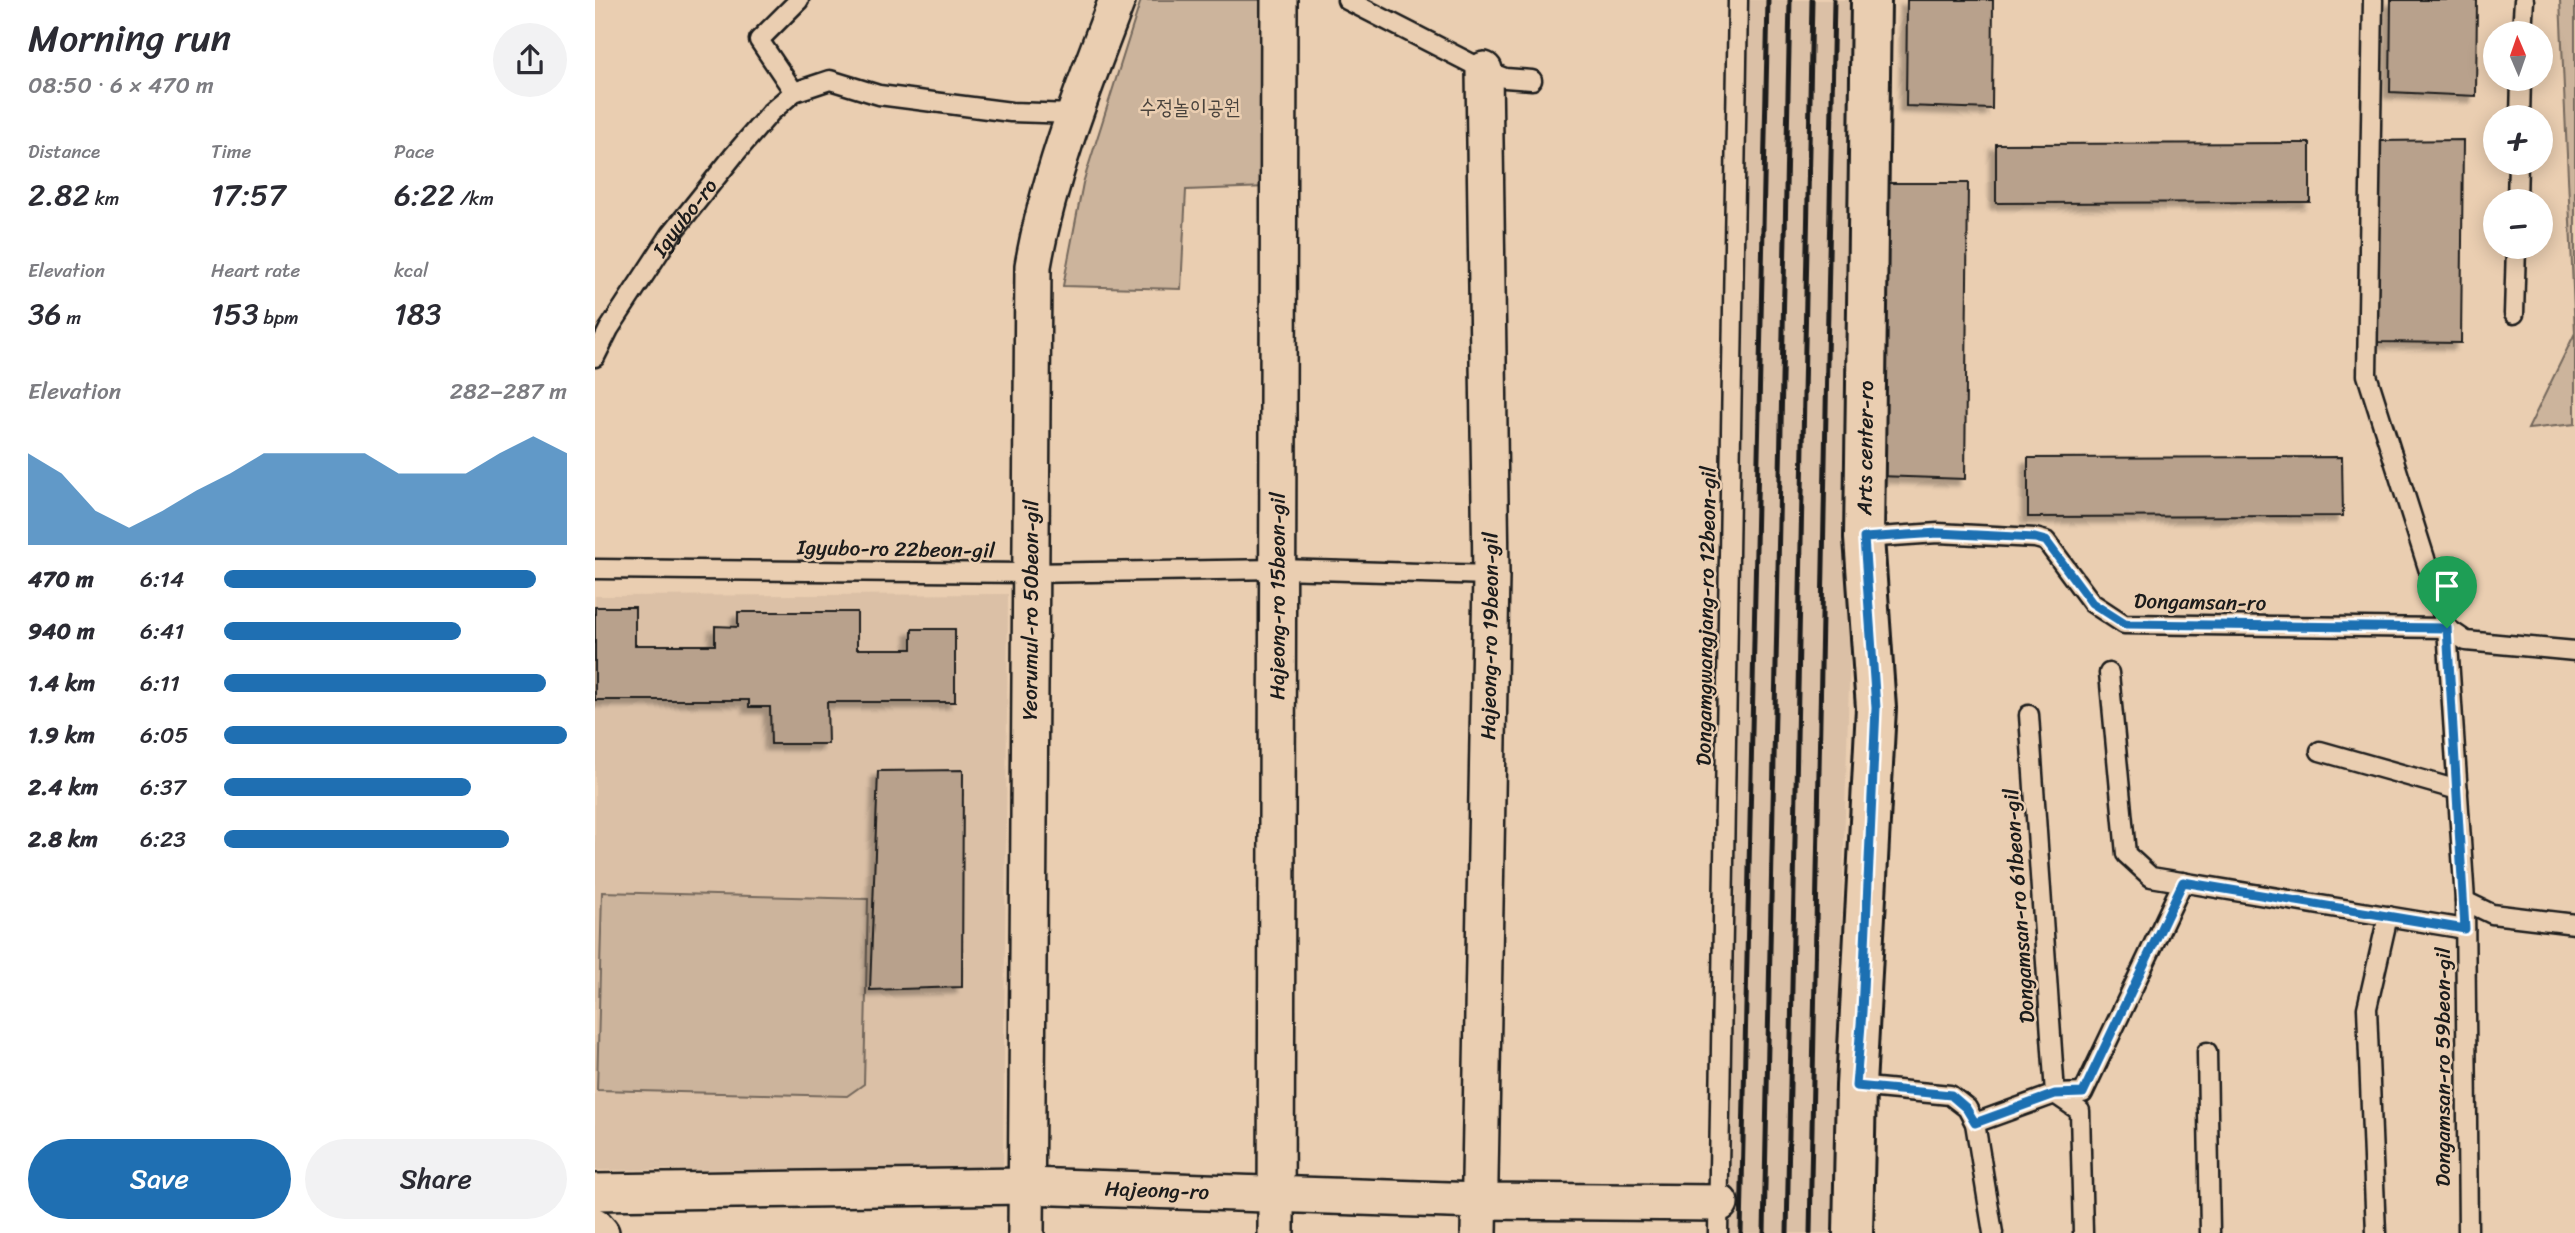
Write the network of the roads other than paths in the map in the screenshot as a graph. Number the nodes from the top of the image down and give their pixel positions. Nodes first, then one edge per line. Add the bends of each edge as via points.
1 (799, 0) edge
2 (1117, 0) edge
3 (1279, 0) edge
4 (1346, 0) edge
5 (1738, 0) edge
6 (1871, 0) edge
7 (2374, 0) edge
8 (2523, 0) edge
9 (2522, 21) edge
10 (1484, 71) junction
11 (1532, 80) dead end
12 (794, 92) junction
13 (1074, 114) junction
14 (2516, 259) edge
15 (2514, 314) dead end
16 (595, 357) edge
17 (1864, 538) junction
18 (595, 569) edge
19 (1279, 569) junction
20 (1029, 573) junction
21 (1491, 575) junction
22 (2447, 628) junction
23 (2575, 651) edge
24 (2109, 674) dead end
25 (2029, 715) dead end
26 (2320, 751) dead end
27 (2458, 790) junction
28 (2183, 882) junction
29 (2465, 901) junction
30 (2388, 916) junction
31 (2575, 924) edge
32 (2465, 929) junction
33 (2207, 1052) dead end
34 (1856, 1086) junction
35 (2055, 1094) junction
36 (1975, 1123) junction
37 (1027, 1186) junction
38 (595, 1192) edge
39 (1276, 1193) junction
40 (1479, 1217) edge
41 (1719, 1218) edge
42 (595, 1226) edge
43 (601, 1233) edge
44 (1026, 1233) edge
45 (1276, 1233) edge
46 (1853, 1233) edge
47 (1993, 1233) edge
48 (2083, 1233) edge
49 (2210, 1233) edge
50 (2376, 1233) edge
51 (2467, 1233) edge

1 - 12 lane via 759,40
2 - 13 street, Yeorumul-ro 50beon-gil
3 - 19 street, Hajeong-ro 15beon-gil
4 - 10 lane
5 - 41 lane, Dongamgwangjang-ro 12beon-gil
6 - 17 street, Arts center-ro
7 - 22 lane via 2367,375
8 - 9 lane
10 - 11 lane
10 - 21 street, Hajeong-ro 19beon-gil
12 - 13 lane, Igyubo-ro via 830,80 879,95 1011,112
12 - 16 lane, Igyubo-ro via 771,112 671,234
13 - 20 street, Yeorumul-ro 50beon-gil via 1039,229 1033,266
14 - 15 lane
17 - 22 lane, Dongamsan-ro via 1938,533 2046,541 2092,603 2125,624
17 - 34 street, Arts center-ro via 1876,708
18 - 20 lane, Igyubo-ro 22beon-gil
19 - 20 lane, Igyubo-ro 22beon-gil
19 - 21 lane, Igyubo-ro 22beon-gil
19 - 39 street, Hajeong-ro 15beon-gil
20 - 37 street, Yeorumul-ro 50beon-gil
21 - 40 street, Hajeong-ro 19beon-gil
22 - 23 lane, Dongamsan-ro via 2466,641
22 - 27 lane
24 - 28 lane via 2126,854 2151,877
25 - 35 lane, Dongamsan-ro 61beon-gil
26 - 27 lane
27 - 29 lane
28 - 30 lane
28 - 35 lane via 2083,1093
29 - 31 lane via 2492,914
29 - 32 lane, Dongamsan-ro 59beon-gil
30 - 32 lane
30 - 50 lane via 2367,1008
32 - 51 lane, Dongamsan-ro 59beon-gil
33 - 49 lane
34 - 36 lane via 1951,1095
34 - 46 street, Arts center-ro
35 - 36 lane
35 - 48 lane via 2080,1111
36 - 47 lane
37 - 38 street, Hajeong-ro
37 - 39 street, Hajeong-ro
37 - 44 street, Yeorumul-ro 50beon-gil
39 - 40 street, Hajeong-ro
39 - 45 street, Hajeong-ro 15beon-gil
40 - 41 street, Hajeong-ro
42 - 43 street

